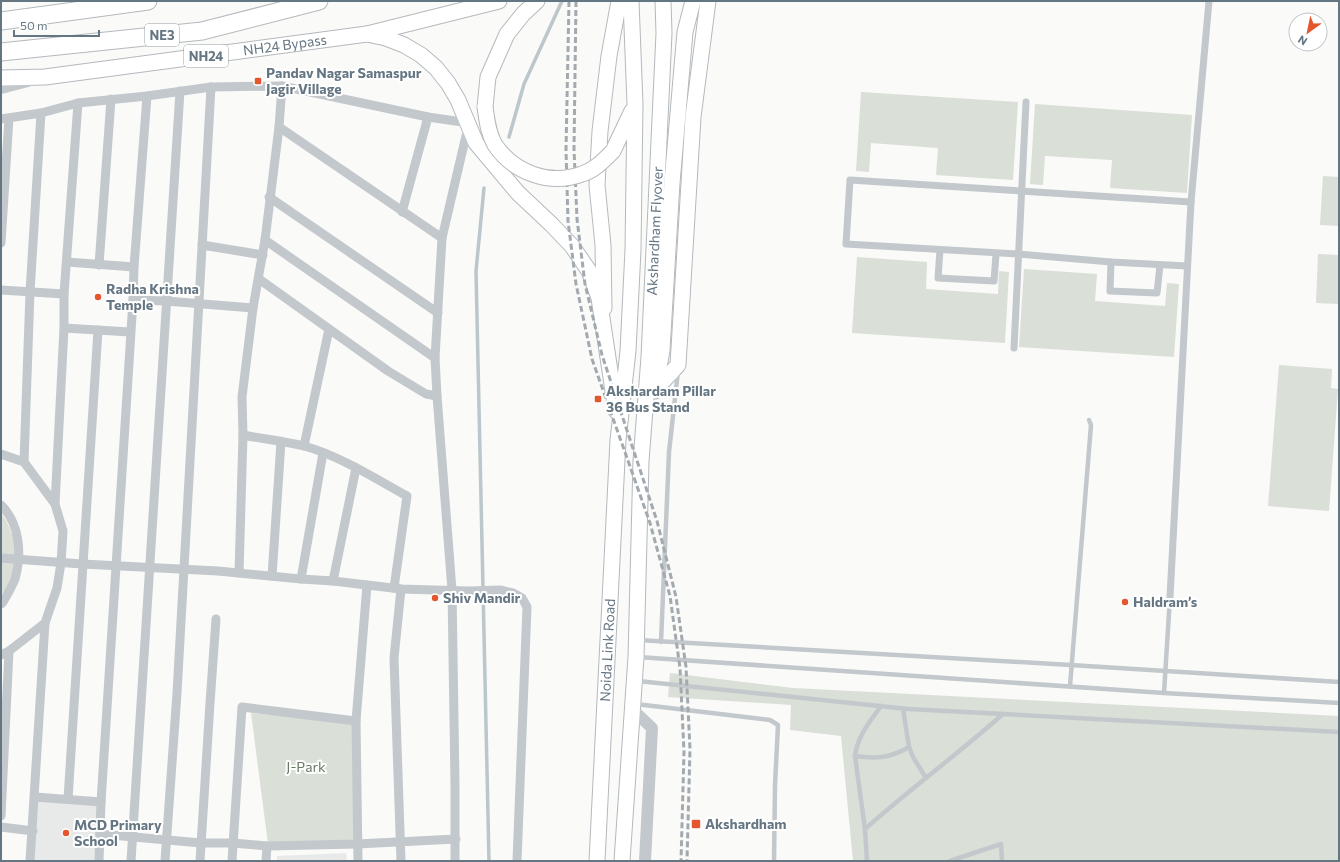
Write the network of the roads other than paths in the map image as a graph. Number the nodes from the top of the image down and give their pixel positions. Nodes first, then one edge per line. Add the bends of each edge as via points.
1 (148, 1) edge
2 (319, 1) edge
3 (499, 1) edge
4 (537, 1) edge
5 (619, 1) edge
6 (631, 1) edge
7 (662, 1) edge
8 (708, 1) edge
9 (1209, 1) edge
10 (689, 4) edge
11 (1, 21) edge
12 (367, 34) junction
13 (1, 52) edge
14 (45, 77) junction
15 (1, 78) edge
16 (282, 86) junction
17 (211, 87) junction
18 (1, 88) edge
19 (180, 92) junction
20 (147, 96) junction
21 (111, 99) junction
22 (1026, 102) dead end
23 (78, 103) junction
24 (635, 104) junction
25 (41, 113) junction
26 (428, 117) junction
27 (5, 119) edge
28 (469, 123) junction
29 (279, 128) junction
30 (1021, 191) junction
31 (269, 197) junction
32 (1191, 202) junction
33 (402, 212) junction
34 (442, 238) junction
35 (265, 240) junction
36 (1, 243) edge
37 (202, 245) junction
38 (940, 250) junction
39 (996, 254) junction
40 (1018, 254) junction
41 (263, 255) junction
42 (67, 262) junction
43 (1111, 262) junction
44 (99, 265) junction
45 (1160, 265) junction
46 (1187, 266) junction
47 (134, 267) junction
48 (259, 279) junction
49 (1, 290) edge
50 (30, 292) junction
51 (64, 294) junction
52 (133, 300) junction
53 (166, 301) junction
54 (199, 304) junction
55 (253, 308) junction
56 (438, 313) junction
57 (64, 328) junction
58 (329, 329) junction
59 (98, 330) junction
60 (130, 332) junction
61 (605, 338) junction
62 (1014, 348) dead end
63 (436, 358) junction
64 (678, 365) junction
65 (655, 390) junction
66 (436, 396) junction
67 (1089, 420) dead end
68 (243, 435) junction
69 (618, 440) junction
70 (281, 442) junction
71 (304, 446) junction
72 (323, 453) junction
73 (1, 454) edge
74 (641, 461) junction
75 (24, 462) junction
76 (356, 468) junction
77 (55, 504) junction
78 (1, 505) edge
79 (1, 558) edge
80 (19, 560) junction
81 (61, 563) junction
82 (82, 564) junction
83 (116, 566) junction
84 (150, 567) junction
85 (183, 569) junction
86 (239, 573) junction
87 (272, 576) junction
88 (301, 579) junction
89 (333, 581) junction
90 (367, 585) junction
91 (398, 588) junction
92 (452, 590) junction
93 (1170, 597) joint
94 (1, 604) edge
95 (216, 619) dead end
96 (45, 622) junction
97 (636, 640) junction
98 (661, 642) junction
99 (5, 653) edge
100 (636, 657) junction
101 (1071, 665) junction
102 (1166, 672) junction
103 (634, 680) junction
104 (1339, 682) edge
105 (1070, 686) junction
106 (1164, 694) junction
107 (1339, 703) edge
108 (632, 706) junction
109 (881, 706) junction
110 (903, 708) junction
111 (1003, 714) junction
112 (356, 721) junction
113 (1339, 732) edge
114 (909, 747) junction
115 (855, 756) junction
116 (926, 778) junction
117 (35, 797) junction
118 (68, 799) junction
119 (101, 802) junction
120 (1, 816) edge
121 (1, 827) edge
122 (865, 829) junction
123 (33, 831) junction
124 (100, 834) junction
125 (133, 837) junction
126 (456, 839) junction
127 (167, 840) junction
128 (400, 842) junction
129 (201, 843) junction
130 (233, 843) junction
131 (357, 844) junction
132 (267, 846) junction
133 (969, 855) junction
134 (30, 861) edge
135 (99, 861) edge
136 (131, 861) edge
137 (165, 861) edge
138 (200, 861) edge
139 (232, 861) edge
140 (266, 861) edge
141 (358, 861) edge
142 (401, 861) edge
143 (455, 861) edge
144 (517, 861) edge
145 (597, 861) edge
146 (622, 861) edge
147 (644, 861) edge
148 (774, 861) edge
149 (867, 861) edge
150 (950, 861) edge
151 (969, 861) edge
152 (1002, 861) edge

1 - 11 highway
2 - 13 highway, NE3 via 202,31
3 - 12 main road, NH24 Bypass / NH24
4 - 24 main road, bridge via 507,34 488,77 485,107 487,127 495,145 508,160 524,171 543,178 563,179 582,174 600,165 613,151
5 - 61 main road via 600,131 597,185 603,245
6 - 24 main road, Akshardham Flyover
7 - 74 main road, Akshardham Flyover via 664,33 649,356
8 - 64 main road via 693,117
9 - 32 street
10 - 65 main road via 672,183 662,350
12 - 14 main road, NH24 Bypass / NH24
12 - 28 main road via 404,45 436,68 448,83
14 - 15 main road, NH24 Bypass
14 - 18 street
16 - 17 street
16 - 26 street
16 - 29 street
17 - 19 street
17 - 37 street
19 - 20 street
19 - 53 street
20 - 21 street
20 - 47 street
21 - 23 street
21 - 44 street
22 - 30 street
23 - 25 street
23 - 42 street
24 - 69 main road, Akshardham Flyover via 633,250 628,351
25 - 27 street
25 - 50 street
26 - 28 street
26 - 33 street
27 - 36 street
28 - 34 street
28 - 61 main road via 476,143 492,164 572,246 588,271 599,298
29 - 31 street
29 - 33 street
30 - 32 street
30 - 38 street via 850,180 846,244
30 - 40 street
31 - 35 street
31 - 56 street
32 - 46 street
33 - 34 street
34 - 56 street
35 - 41 street
35 - 63 street
37 - 41 street
37 - 54 street
38 - 39 street
38 - 39 street via 938,278 994,281
39 - 40 street
40 - 43 street
40 - 62 street
41 - 48 street
42 - 44 street
42 - 51 street
43 - 45 street
43 - 45 street via 1110,291 1157,293
44 - 47 street
45 - 46 street
46 - 93 street
47 - 52 street
48 - 55 street
48 - 58 street
49 - 50 street
50 - 51 street
50 - 75 street
51 - 57 street
52 - 53 street
52 - 60 street
53 - 54 street
53 - 84 street
54 - 55 street
54 - 85 street
55 - 68 street via 242,397
56 - 63 street
57 - 59 street
57 - 77 street
58 - 66 street via 394,374 426,394
58 - 71 street
59 - 60 street
59 - 82 street
60 - 83 street
61 - 69 main road
63 - 66 street
64 - 65 main road
64 - 98 lane via 669,452
65 - 74 main road
66 - 92 street
67 - 101 lane via 1091,425
68 - 70 street
68 - 86 street
69 - 145 main road, Noida Link Road
70 - 71 street
70 - 87 street
71 - 72 street
72 - 76 street
72 - 88 street
73 - 75 street
74 - 97 main road, Noida Link Road
75 - 77 street
76 - 89 street
76 - 91 street via 407,496
77 - 81 street via 63,531
78 - 80 street via 19,537
79 - 80 street
80 - 81 street
80 - 94 street via 15,580
81 - 82 street
81 - 96 street via 57,588
82 - 83 street
82 - 118 street
83 - 84 street
83 - 119 street
84 - 85 street
84 - 125 street
85 - 86 street
85 - 127 street
86 - 87 street
87 - 88 street
88 - 89 street
89 - 90 street
90 - 91 street
90 - 112 street
91 - 92 street
91 - 128 street via 394,658
92 - 126 street
92 - 144 street via 500,590 522,598 527,607
93 - 102 lane
95 - 129 street
96 - 99 street
96 - 117 street
97 - 98 lane
97 - 100 main road, Noida Link Road
98 - 101 lane
99 - 120 street
100 - 103 main road, Noida Link Road
100 - 105 lane
101 - 102 lane
101 - 105 lane
102 - 104 lane
102 - 106 lane
103 - 108 main road, Noida Link Road
103 - 109 lane
105 - 106 lane
106 - 107 lane
108 - 146 main road, Noida Link Road
108 - 147 street via 652,728
108 - 148 lane via 770,720 778,724
109 - 110 lane
109 - 115 lane via 860,736
110 - 111 lane
110 - 114 lane
111 - 113 lane
111 - 116 lane
112 - 130 street via 242,707
112 - 131 street
114 - 115 lane via 883,757
114 - 116 lane
115 - 122 lane
116 - 122 lane
117 - 118 street
117 - 123 street
118 - 119 street
119 - 124 street
121 - 123 street
122 - 149 lane
123 - 134 street
124 - 125 street
124 - 135 street
125 - 127 street
125 - 136 street
126 - 128 street
126 - 143 street
127 - 129 street
127 - 137 street
128 - 131 street
128 - 142 street
129 - 130 street
129 - 138 street
130 - 132 street
130 - 139 street
131 - 132 street
131 - 141 street
132 - 140 street
133 - 150 lane
133 - 151 lane
133 - 152 lane via 1001,844

